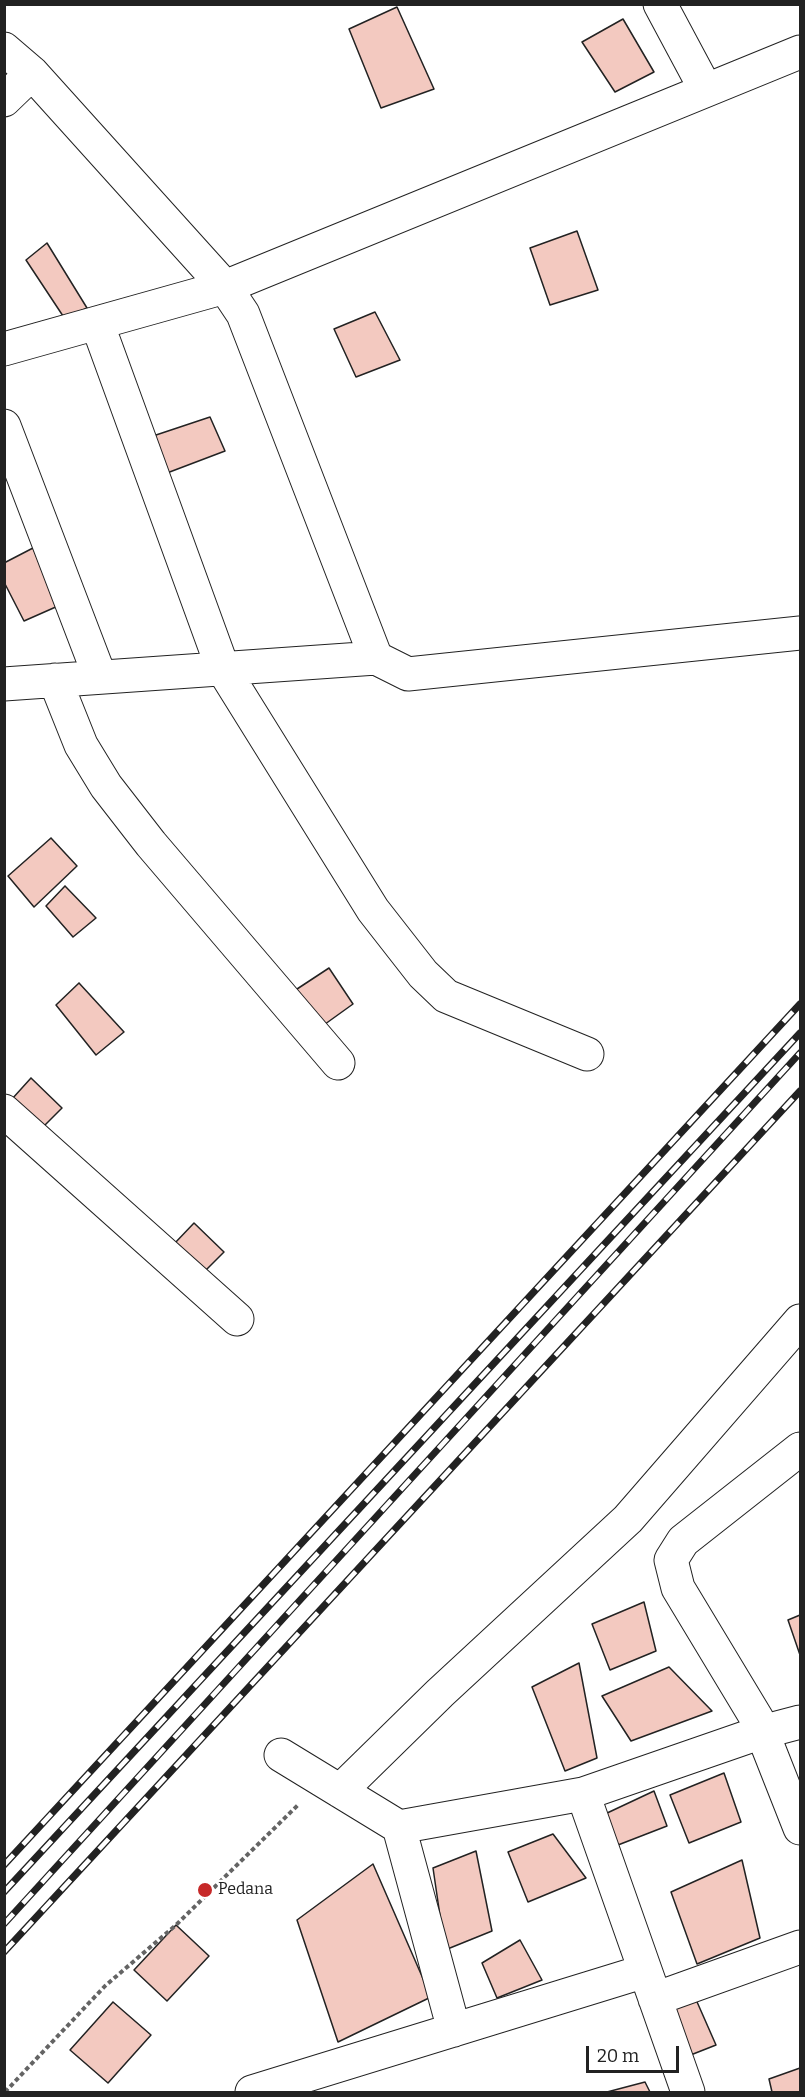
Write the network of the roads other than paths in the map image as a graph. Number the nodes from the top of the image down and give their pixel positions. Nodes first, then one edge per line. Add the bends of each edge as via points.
1 (660, 4) edge
2 (4, 49) edge
3 (801, 51) edge
4 (32, 73) junction
5 (706, 90) junction
6 (4, 99) edge
7 (225, 287) junction
8 (97, 323) junction
9 (4, 349) edge
10 (4, 426) edge
11 (801, 633) edge
12 (376, 658) junction
13 (223, 669) junction
14 (100, 677) junction
15 (55, 680) junction
16 (4, 684) edge
17 (587, 1054) dead end
18 (338, 1063) dead end
19 (4, 1111) edge
20 (237, 1319) dead end
21 (801, 1321) edge
22 (801, 1449) edge
23 (801, 1722) edge
24 (762, 1732) junction
25 (281, 1755) dead end
26 (332, 1786) junction
27 (583, 1794) junction
28 (399, 1827) junction
29 (801, 1828) edge
30 (801, 1947) edge
31 (650, 1985) junction
32 (454, 2030) junction
33 (252, 2092) edge
34 (688, 2092) edge

1 - 5 street
2 - 4 street
3 - 5 street
4 - 6 street
4 - 7 street
5 - 7 street
7 - 8 street
7 - 12 street via 243,314
8 - 9 street
8 - 13 street
10 - 14 street
11 - 12 street via 408,674
12 - 13 street
13 - 14 street
13 - 17 street via 373,910 423,974 446,996
14 - 15 street
15 - 16 street
15 - 18 street via 81,745 106,786
19 - 20 street
21 - 26 street via 628,1519 440,1693
22 - 24 street via 683,1541 671,1560 678,1588
23 - 24 street
24 - 27 street
24 - 29 street
25 - 26 street
26 - 28 street
27 - 28 street
27 - 31 street
28 - 32 street
30 - 31 street
31 - 32 street
31 - 34 street
32 - 33 street

